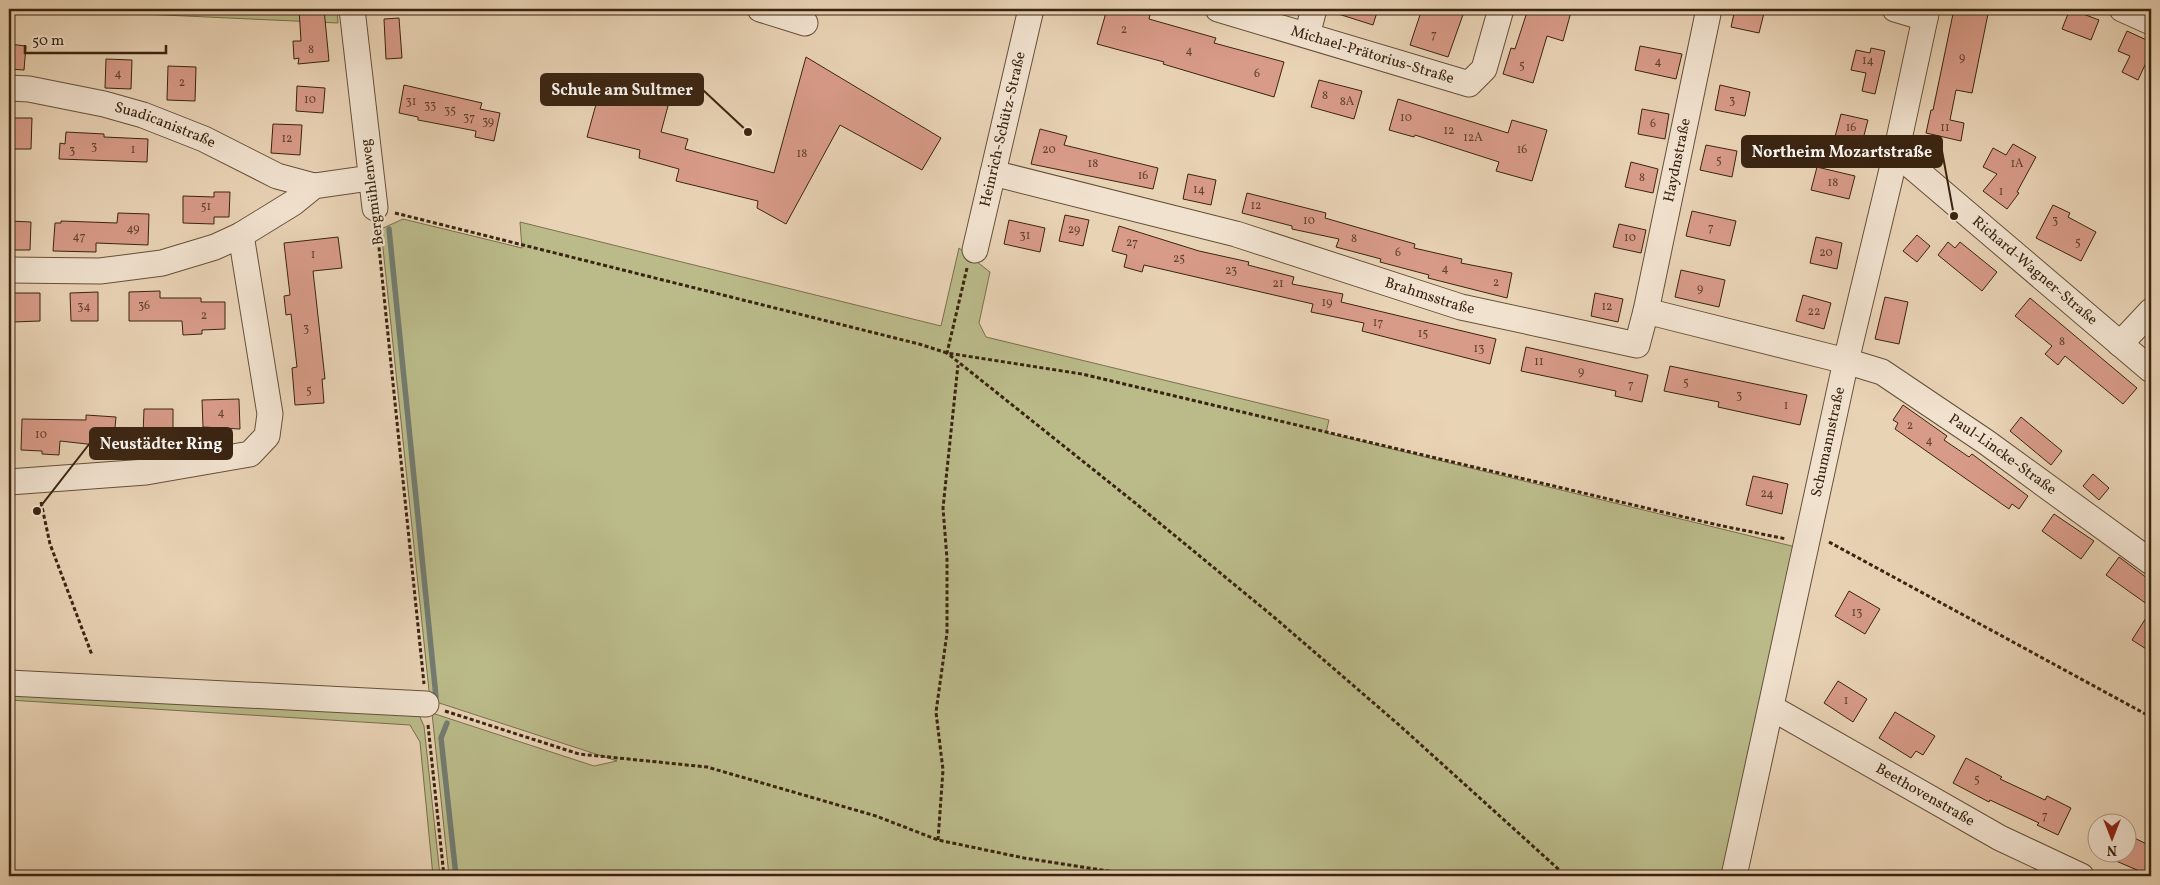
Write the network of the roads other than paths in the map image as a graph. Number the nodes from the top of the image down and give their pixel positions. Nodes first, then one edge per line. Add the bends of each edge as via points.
1 (352, 9) edge
2 (760, 9) edge
3 (1031, 9) edge
4 (1218, 9) edge
5 (1314, 9) edge
6 (1501, 9) edge
7 (1709, 9) edge
8 (1895, 9) edge
9 (2122, 9) edge
10 (1926, 13) edge
11 (2151, 22) edge
12 (805, 23) dead end
13 (1307, 35) junction
14 (9, 88) edge
15 (1896, 153) junction
16 (993, 173) junction
17 (370, 178) junction
18 (314, 186) junction
19 (375, 208) road end
20 (241, 235) junction
21 (971, 258) road end
22 (9, 270) edge
23 (1646, 311) junction
24 (2151, 311) edge
25 (2120, 344) junction
26 (1846, 361) junction
27 (2151, 370) edge
28 (9, 482) edge
29 (2151, 562) edge
30 (9, 682) edge
31 (426, 704) road end
32 (1772, 708) junction
33 (1734, 876) edge
34 (2081, 876) edge

1 - 17 street, Bergmühlenweg
2 - 12 street
3 - 16 street, Heinrich-Schütz-Straße
4 - 13 street, Michael-Prätorius-Straße
5 - 13 street
6 - 13 street, Michael-Prätorius-Straße via 1484,69 1469,84
7 - 23 street, Haydnstraße
8 - 10 street
9 - 11 street
10 - 15 street, Schumannstraße
14 - 18 street, Suadicanistraße via 57,94 143,115 204,139 277,176
15 - 25 street, Richard-Wagner-Straße
15 - 26 street, Schumannstraße
16 - 21 street, Heinrich-Schütz-Straße
16 - 23 street, Brahmsstraße via 1236,234 1461,307 1637,345
17 - 18 street
17 - 19 street, Bergmühlenweg
18 - 20 street via 294,203
20 - 22 street via 191,255 134,268
20 - 28 street via 270,414 267,436 250,454 146,472
23 - 26 street
24 - 25 street
25 - 27 street, Richard-Wagner-Straße
26 - 29 street, Paul-Lincke-Straße via 1882,372 1986,442
26 - 32 street, Schumannstraße
30 - 31 street
32 - 33 street, Schumannstraße
32 - 34 street, Beethovenstraße via 2000,838

